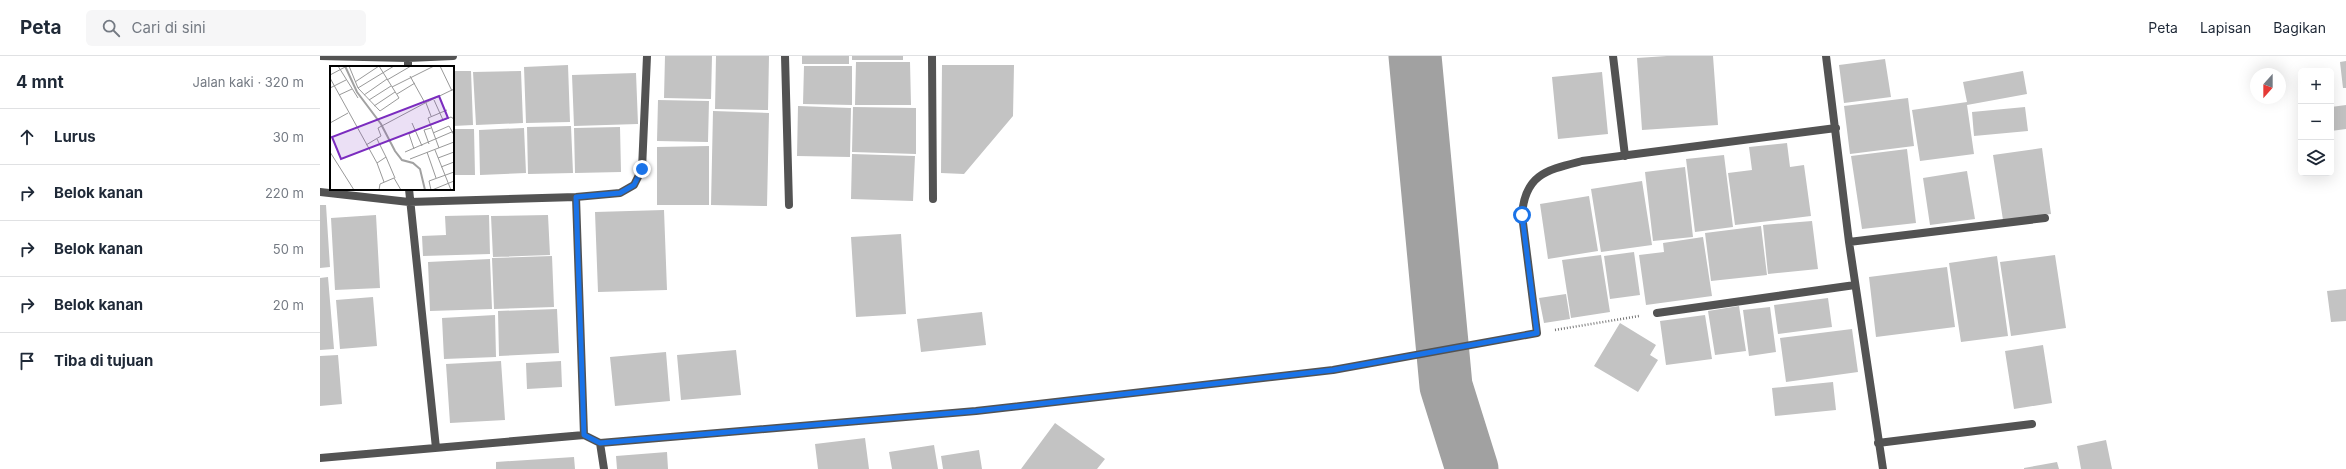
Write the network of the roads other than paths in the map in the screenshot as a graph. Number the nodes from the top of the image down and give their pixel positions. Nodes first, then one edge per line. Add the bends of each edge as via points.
1 (320, 56) edge
2 (453, 56) edge
3 (647, 56) edge
4 (785, 56) edge
5 (932, 56) edge
6 (1613, 56) edge
7 (1826, 56) edge
8 (408, 58) junction
9 (408, 66) edge
10 (1836, 128) junction
11 (1626, 156) junction
12 (409, 190) edge
13 (320, 192) edge
14 (576, 197) junction
15 (933, 199) dead end
16 (409, 202) junction
17 (789, 205) dead end
18 (2045, 218) dead end
19 (1849, 242) junction
20 (1855, 285) junction
21 (1657, 313) road end
22 (2032, 424) dead end
23 (584, 435) junction
24 (1878, 442) junction
25 (600, 443) junction
26 (436, 448) junction
27 (320, 458) edge
28 (604, 469) edge
29 (1882, 469) edge

1 - 8 street
2 - 8 street
3 - 14 street via 642,169 634,185 620,193
4 - 17 street
5 - 15 street
6 - 11 street
7 - 10 street
8 - 9 street
10 - 11 street
10 - 19 street
11 - 25 street via 1582,161 1551,169 1536,178 1528,187 1523,199 1522,215 1537,333 1333,370 976,411
12 - 16 street
13 - 16 street
14 - 16 street
14 - 23 street
16 - 26 street
18 - 19 street
19 - 20 street
20 - 21 street
20 - 24 street
22 - 24 street
23 - 25 street
23 - 26 street
24 - 29 street
25 - 28 street
26 - 27 street

